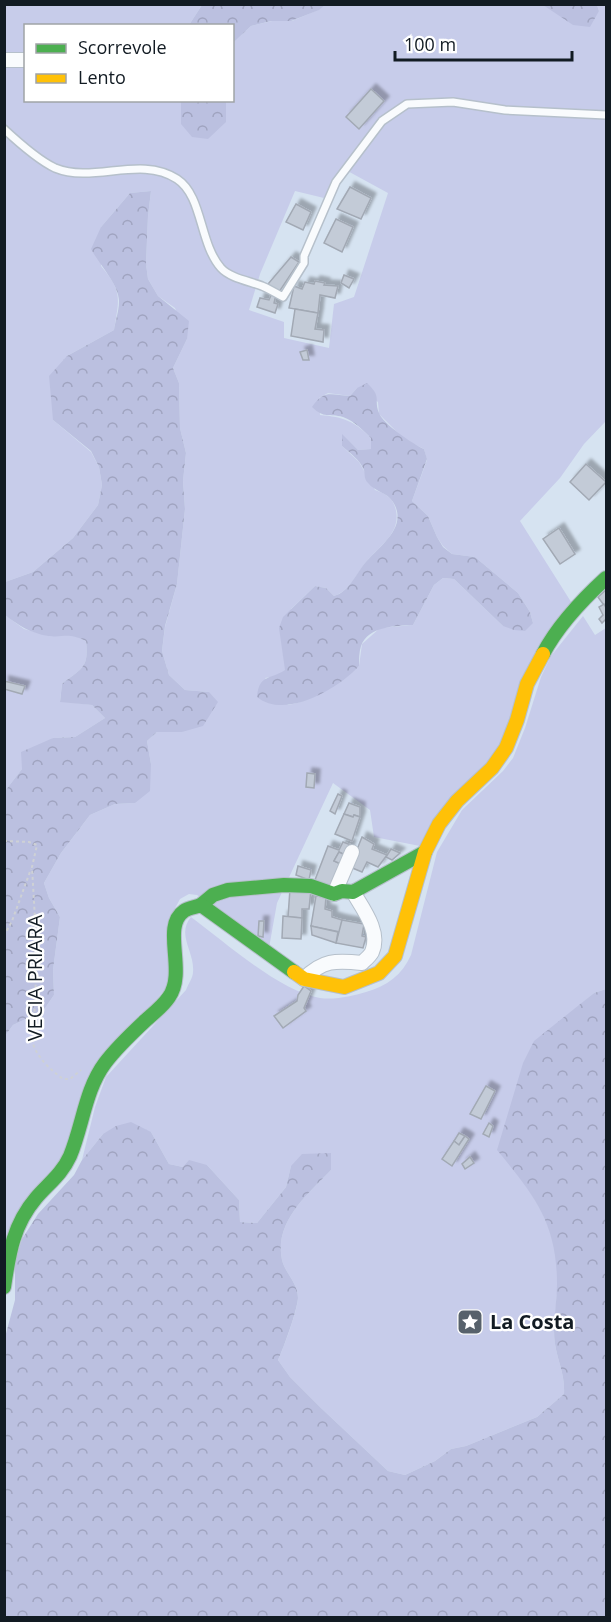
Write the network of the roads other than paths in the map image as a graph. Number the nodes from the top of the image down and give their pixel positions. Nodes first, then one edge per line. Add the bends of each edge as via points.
1 (4, 60) edge
2 (24, 60) edge
3 (606, 115) edge
4 (4, 129) edge
5 (606, 578) edge
6 (352, 852) dead end
7 (425, 852) junction
8 (354, 892) junction
9 (334, 894) junction
10 (201, 905) junction
11 (304, 979) junction
12 (4, 1287) edge

1 - 2 street
3 - 4 lane via 505,110 453,102 407,104 382,121 336,182 304,263 283,297 223,270 202,231 190,190 176,178 151,168 78,173 56,168
5 - 7 street via 552,638 527,684 506,748 439,824
6 - 9 street
7 - 8 street
7 - 11 street via 395,956 379,973 344,987
8 - 9 street
8 - 11 street via 370,921 372,953 362,963 341,961 315,967
9 - 10 street via 310,886 284,885 228,890
10 - 11 street
10 - 12 street via 182,911 173,925 176,986 109,1059 90,1088 66,1164 15,1227

